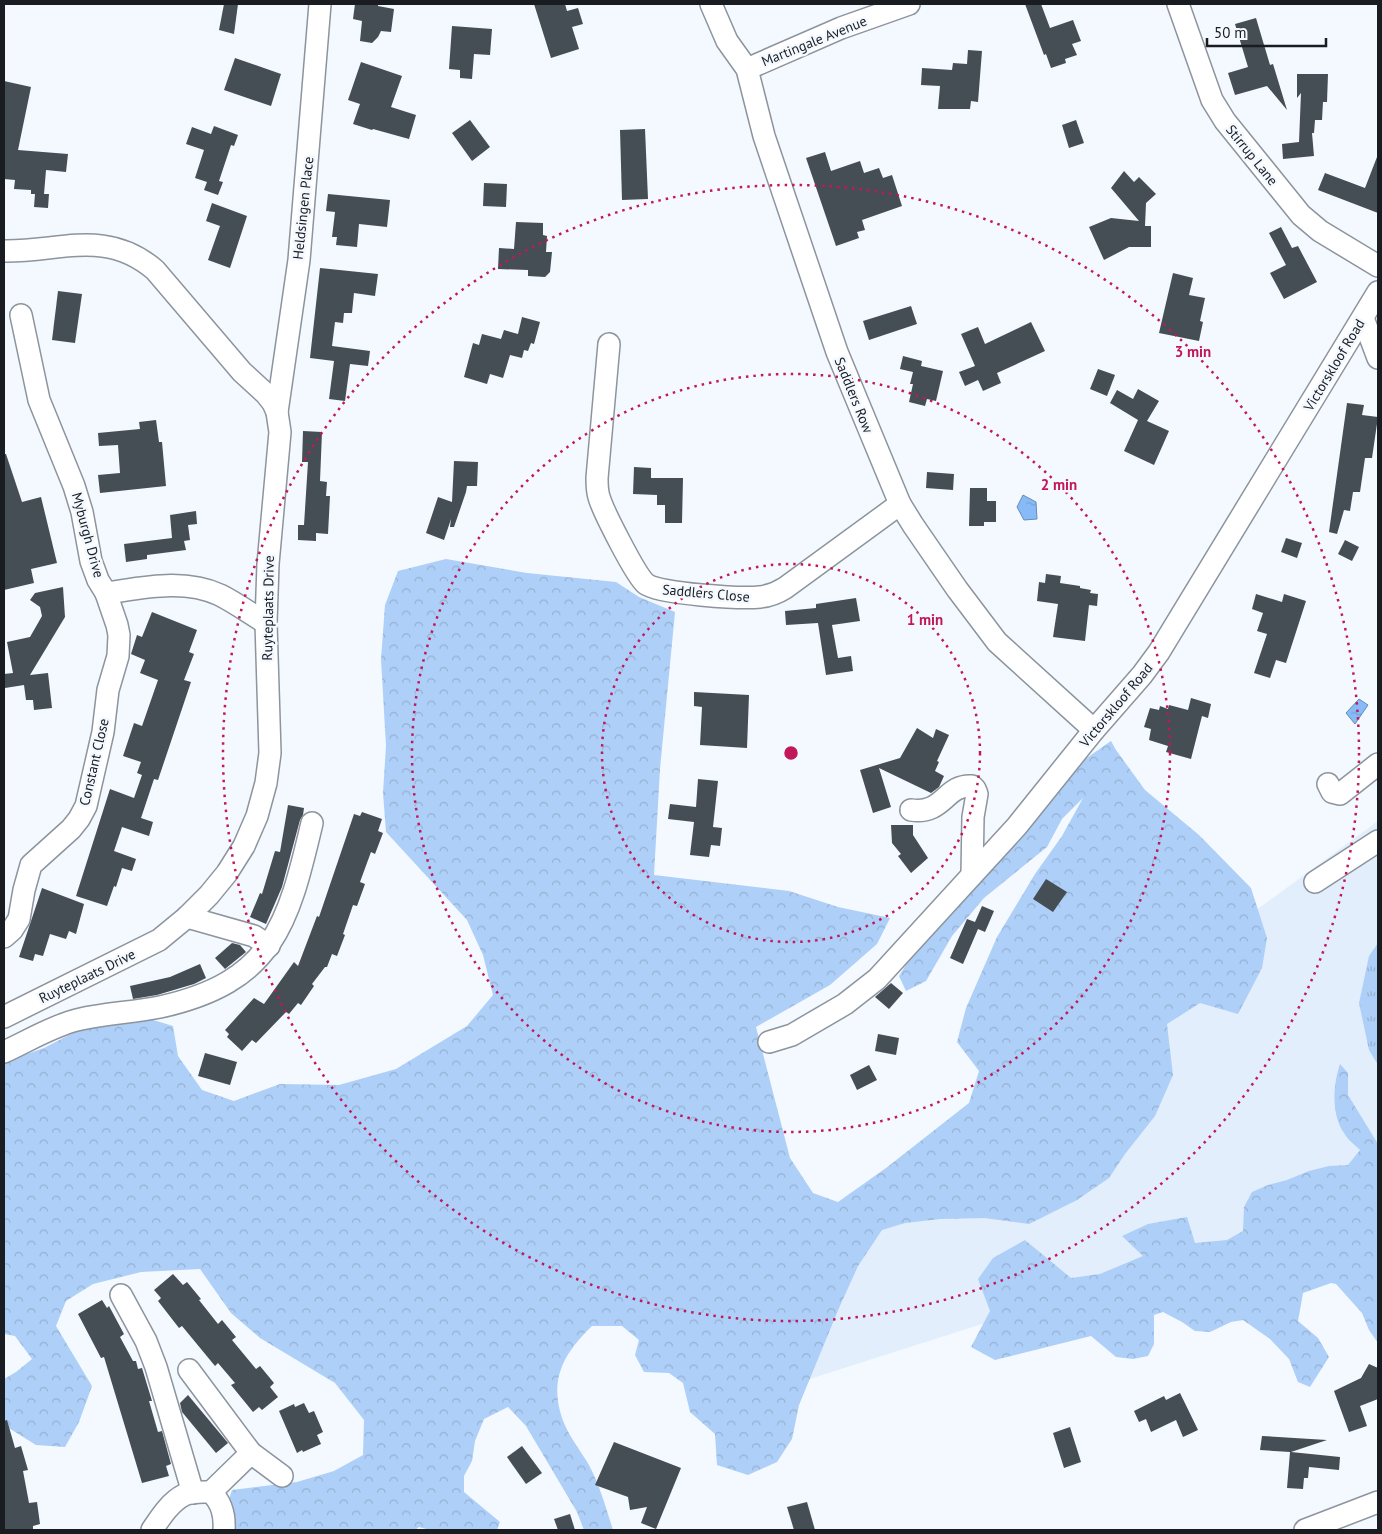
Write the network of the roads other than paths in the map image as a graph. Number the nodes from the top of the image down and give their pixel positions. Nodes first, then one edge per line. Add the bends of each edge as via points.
1 (320, 4) edge
2 (711, 4) edge
3 (909, 4) edge
4 (1178, 4) edge
5 (747, 69) junction
6 (4, 251) edge
7 (1378, 266) edge
8 (1378, 292) edge
9 (21, 315) dead end
10 (1363, 318) junction
11 (609, 344) dead end
12 (1378, 358) edge
13 (277, 412) junction
14 (900, 504) junction
15 (106, 593) junction
16 (266, 623) junction
17 (1094, 730) junction
18 (1378, 764) edge
19 (1328, 784) dead end
20 (911, 810) dead end
21 (312, 823) dead end
22 (1378, 841) edge
23 (972, 875) junction
24 (1314, 882) dead end
25 (187, 917) junction
26 (4, 937) edge
27 (268, 946) junction
28 (4, 1017) edge
29 (769, 1042) dead end
30 (4, 1052) edge
31 (120, 1295) dead end
32 (189, 1370) dead end
33 (251, 1453) junction
34 (282, 1476) dead end
35 (202, 1492) junction
36 (1378, 1502) edge
37 (152, 1530) edge
38 (224, 1530) edge
39 (1305, 1530) edge

1 - 13 street, Heldsingen Place via 305,199
2 - 5 street, Saddlers Row via 727,41
3 - 5 street, Martingale Avenue via 841,28
4 - 7 street, Stirrup Lane via 1210,95 1225,121 1301,216
5 - 14 street, Saddlers Row via 764,136 837,352
6 - 13 street, Ruyteplaats Drive via 89,244 120,249 137,257 155,270 242,372 266,394
8 - 10 street, Victorskloof Road
9 - 15 street, Myburgh Drive via 39,400 74,486 92,561
10 - 12 street
10 - 17 street, Victorskloof Road via 1159,652
11 - 14 street, Saddlers Close via 598,496 640,578 651,587 680,593 749,598 771,595
13 - 16 street, Ruyteplaats Drive via 280,441 268,564
14 - 17 street, Saddlers Row via 956,590 997,642
15 - 16 street, Myburgh Drive via 168,586 202,589 220,595
15 - 26 street, Constant Close via 117,625 118,656 108,690 103,732 86,806 71,829 32,865 19,918
16 - 25 street, Ruyteplaats Drive via 270,742 266,783 244,846 227,872
17 - 23 street, Victorskloof Road via 1017,826
18 - 19 street via 1340,794 1332,792
20 - 23 street via 934,807 953,791 965,786 976,789
21 - 27 street via 295,887 278,932
22 - 24 street
23 - 29 street, Victorskloof Road via 869,985 845,1004 792,1035
25 - 27 street via 254,936
25 - 28 street, Ruyteplaats Drive via 159,940
27 - 30 street via 248,968 205,994 158,1007 72,1022
31 - 35 street via 146,1341
32 - 33 street
33 - 34 street
33 - 35 street
35 - 37 street via 183,1496 166,1510
35 - 38 street via 216,1498 223,1510
36 - 39 street

